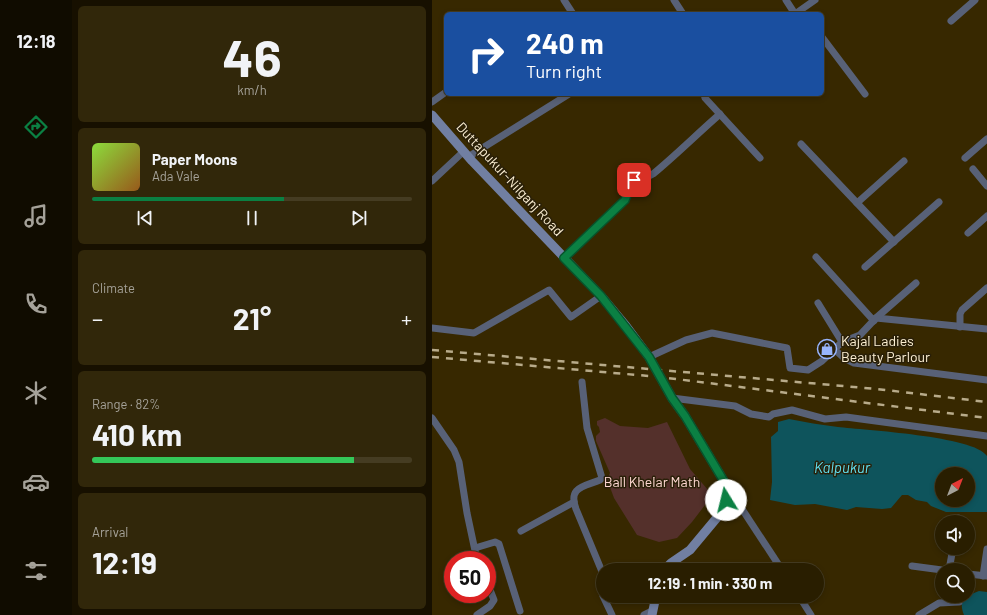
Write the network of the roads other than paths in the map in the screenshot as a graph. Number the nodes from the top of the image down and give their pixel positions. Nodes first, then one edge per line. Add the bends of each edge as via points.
1 (564, 0) edge
2 (674, 0) edge
3 (786, 0) edge
4 (815, 0) edge
5 (971, 1) edge
6 (572, 12) edge
7 (682, 12) edge
8 (794, 12) edge
9 (804, 12) edge
10 (951, 21) dead end
11 (824, 40) edge
12 (444, 93) edge
13 (865, 94) dead end
14 (566, 96) edge
15 (705, 96) edge
16 (432, 102) edge
17 (720, 114) junction
18 (432, 115) edge
19 (987, 139) edge
20 (801, 144) dead end
21 (466, 154) junction
22 (760, 158) dead end
23 (965, 158) dead end
24 (904, 161) dead end
25 (973, 169) dead end
26 (432, 181) edge
27 (987, 186) edge
28 (939, 202) dead end
29 (857, 203) junction
30 (987, 216) edge
31 (968, 233) dead end
32 (894, 242) junction
33 (816, 257) dead end
34 (564, 258) junction
35 (865, 267) dead end
36 (916, 283) dead end
37 (987, 288) edge
38 (601, 296) junction
39 (818, 303) dead end
40 (875, 320) junction
41 (960, 327) junction
42 (432, 328) edge
43 (987, 329) edge
44 (842, 342) junction
45 (834, 349) junction
46 (649, 357) junction
47 (987, 380) edge
48 (582, 382) dead end
49 (672, 398) junction
50 (432, 418) edge
51 (987, 436) edge
52 (725, 483) junction
53 (574, 502) junction
54 (521, 531) dead end
55 (475, 548) junction
56 (987, 548) edge
57 (476, 551) edge
58 (598, 563) edge
59 (671, 563) edge
60 (777, 563) edge
61 (912, 566) dead end
62 (935, 569) edge
63 (975, 575) edge
64 (985, 576) edge
65 (492, 603) edge
66 (607, 603) edge
67 (654, 603) edge
68 (803, 603) edge
69 (939, 603) edge
70 (520, 610) dead end
71 (652, 613) edge
72 (477, 615) edge
73 (612, 615) edge
74 (644, 615) edge
75 (811, 615) edge
76 (919, 615) edge

1 - 6 street
2 - 7 street
3 - 8 street
4 - 9 street
5 - 10 street
11 - 13 street
12 - 16 street
14 - 21 street
15 - 17 street
17 - 22 street
17 - 34 street via 652,175 629,184 625,200
18 - 21 main road, Duttapukur-Nilganj Road
19 - 23 street
20 - 29 street
21 - 26 street
21 - 34 main road, Duttapukur-Nilganj Road
24 - 29 street
25 - 27 street
28 - 32 street
29 - 32 street
30 - 31 street
32 - 35 street
33 - 40 street
34 - 38 main road, Duttapukur-Nilganj Road
36 - 40 street
37 - 41 street via 962,310
38 - 42 street via 571,317 549,290 474,333
38 - 46 main road, Duttapukur-Nilganj Road
39 - 44 street
40 - 41 street
40 - 44 street via 860,335
41 - 43 street
44 - 45 street
45 - 46 street via 808,370 790,368 787,348 712,333 686,340
45 - 47 street via 854,363
46 - 49 main road, Duttapukur-Nilganj Road
48 - 53 street via 587,428 602,478 577,490 574,493
49 - 51 street via 735,406 751,414 769,417 792,410 825,419 846,417
49 - 52 main road, Duttapukur-Nilganj Road
50 - 55 street via 454,450 459,462
52 - 59 main road via 726,500 720,514 690,550
52 - 60 street
53 - 54 street
53 - 58 street
55 - 57 street
55 - 70 street via 495,542 499,544
56 - 64 street
61 - 62 street
63 - 64 street
65 - 72 street
66 - 73 street
67 - 71 main road
68 - 75 street
69 - 76 street
71 - 74 street

